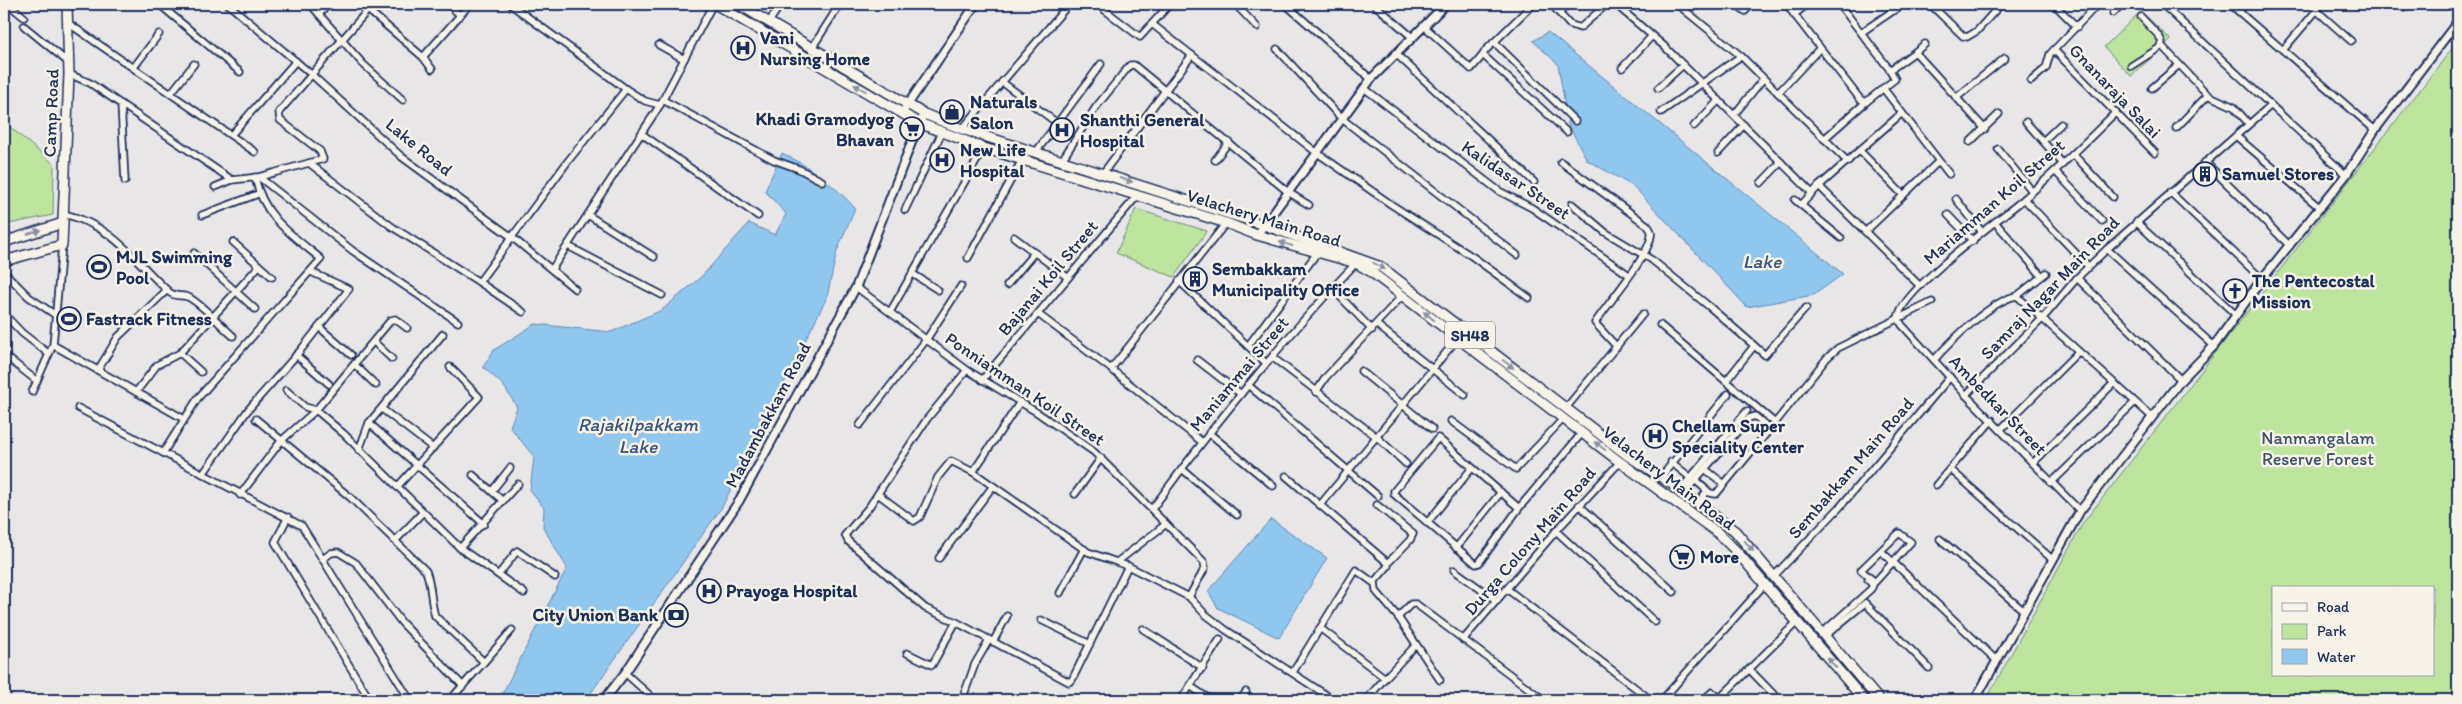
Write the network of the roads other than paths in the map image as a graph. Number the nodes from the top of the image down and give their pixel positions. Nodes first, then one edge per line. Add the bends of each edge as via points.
1 (8, 4) edge
2 (67, 4) edge
3 (159, 4) edge
4 (228, 4) edge
5 (310, 4) edge
6 (329, 4) edge
7 (448, 4) edge
8 (470, 4) edge
9 (510, 4) edge
10 (714, 4) edge
11 (738, 4) edge
12 (781, 4) edge
13 (840, 4) edge
14 (976, 4) edge
15 (1069, 4) edge
16 (1097, 4) edge
17 (1170, 4) edge
18 (1235, 4) edge
19 (1285, 4) edge
20 (1374, 4) edge
21 (1444, 4) edge
22 (1533, 4) edge
23 (1551, 4) edge
24 (1568, 4) edge
25 (1607, 4) edge
26 (1615, 4) edge
27 (1676, 4) edge
28 (1736, 4) edge
29 (1752, 4) edge
30 (1786, 4) edge
31 (1808, 4) edge
32 (1839, 4) edge
33 (1891, 4) edge
34 (1903, 4) edge
35 (1930, 4) edge
36 (2001, 4) edge
37 (2054, 4) edge
38 (2098, 4) edge
39 (2122, 4) edge
40 (2162, 4) edge
41 (2230, 4) edge
42 (2246, 4) edge
43 (2322, 4) edge
44 (1896, 9) junction
45 (2316, 10) junction
46 (2239, 11) junction
47 (2113, 13) dead end
48 (320, 14) junction
49 (1559, 14) junction
50 (460, 15) junction
51 (1794, 15) junction
52 (2141, 17) dead end
53 (24, 18) dead end
54 (2458, 21) edge
55 (768, 22) junction
56 (68, 23) junction
57 (1152, 24) junction
58 (24, 26) dead end
59 (1424, 26) junction
60 (1257, 27) dead end
61 (2077, 27) junction
62 (1862, 32) junction
63 (159, 34) dead end
64 (1652, 36) junction
65 (342, 38) junction
66 (1412, 38) junction
67 (2351, 41) dead end
68 (1494, 42) junction
69 (1925, 44) dead end
70 (659, 45) dead end
71 (2161, 45) junction
72 (812, 48) junction
73 (1820, 48) junction
74 (1278, 50) dead end
75 (2054, 50) junction
76 (2283, 50) junction
77 (1915, 52) junction
78 (1395, 53) junction
79 (1192, 55) junction
80 (1483, 56) junction
81 (1740, 56) junction
82 (423, 57) junction
83 (2005, 58) dead end
84 (684, 60) junction
85 (296, 61) junction
86 (69, 63) junction
87 (194, 64) dead end
88 (1101, 64) dead end
89 (1683, 65) junction
90 (2179, 65) junction
91 (2131, 66) dead end
92 (134, 67) junction
93 (1622, 68) dead end
94 (432, 69) dead end
95 (1890, 70) junction
96 (240, 72) dead end
97 (69, 74) junction
98 (311, 74) junction
99 (1763, 78) junction
100 (1371, 79) junction
101 (2031, 81) dead end
102 (1002, 82) junction
103 (1702, 84) junction
104 (1364, 88) junction
105 (1658, 88) dead end
106 (1883, 88) junction
107 (2152, 88) dead end
108 (626, 89) junction
109 (1165, 89) junction
110 (171, 93) junction
111 (1778, 93) junction
112 (2208, 95) junction
113 (1956, 98) junction
114 (403, 100) dead end
115 (1719, 100) junction
116 (662, 102) junction
117 (1866, 102) junction
118 (907, 103) junction
119 (121, 104) junction
120 (2271, 105) junction
121 (1661, 112) dead end
122 (2116, 112) junction
123 (902, 113) junction
124 (1902, 113) junction
125 (924, 114) junction
126 (1999, 114) dead end
127 (1734, 115) junction
128 (1341, 118) junction
129 (1575, 121) dead end
130 (2026, 122) dead end
131 (919, 123) junction
132 (1057, 123) junction
133 (2061, 124) dead end
134 (2249, 124) junction
135 (1744, 125) junction
136 (1694, 126) dead end
137 (2176, 128) dead end
138 (962, 129) junction
139 (1985, 129) junction
140 (2375, 130) junction
141 (942, 132) junction
142 (1567, 132) dead end
143 (642, 134) junction
144 (231, 135) junction
145 (2236, 136) junction
146 (1824, 139) junction
147 (2043, 141) junction
148 (1229, 142) junction
149 (1970, 142) dead end
150 (984, 148) junction
151 (1998, 149) dead end
152 (1860, 151) junction
153 (255, 152) dead end
154 (1036, 152) junction
155 (1316, 152) junction
156 (1718, 153) dead end
157 (2155, 153) dead end
158 (2073, 154) junction
159 (1022, 160) junction
160 (1062, 160) junction
161 (1214, 160) dead end
162 (1561, 162) dead end
163 (1781, 162) junction
164 (1848, 162) junction
165 (1938, 162) junction
166 (2205, 162) junction
167 (309, 163) junction
168 (2063, 164) junction
169 (2056, 171) junction
170 (1103, 173) junction
171 (1949, 174) dead end
172 (2346, 175) junction
173 (257, 177) junction
174 (232, 180) junction
175 (125, 181) dead end
176 (822, 181) dead end
177 (1534, 182) dead end
178 (1761, 183) dead end
179 (1819, 186) junction
180 (215, 187) dead end
181 (2032, 191) junction
182 (1288, 192) junction
183 (2170, 192) junction
184 (1812, 193) junction
185 (258, 194) junction
186 (1903, 195) junction
187 (1138, 196) junction
188 (2113, 197) dead end
189 (1956, 199) dead end
190 (2024, 199) junction
191 (1795, 200) dead end
192 (1310, 204) dead end
193 (1572, 204) dead end
194 (1801, 205) junction
195 (2320, 208) junction
196 (905, 210) dead end
197 (202, 215) dead end
198 (588, 215) junction
199 (1948, 215) dead end
200 (758, 216) dead end
201 (64, 218) junction
202 (2102, 221) dead end
203 (1995, 222) junction
204 (2136, 222) junction
205 (1226, 223) junction
206 (1264, 225) junction
207 (1866, 231) junction
208 (1982, 232) junction
209 (1258, 235) junction
210 (1014, 237) dead end
211 (513, 238) junction
212 (1841, 238) dead end
213 (1973, 240) junction
214 (4, 242) edge
215 (233, 242) dead end
216 (62, 245) junction
217 (568, 246) junction
218 (2290, 246) junction
219 (2106, 249) junction
220 (194, 253) dead end
221 (1034, 253) junction
222 (1317, 253) junction
223 (1643, 254) junction
224 (1517, 256) dead end
225 (654, 257) dead end
226 (968, 258) dead end
227 (4, 261) edge
228 (1356, 264) junction
229 (259, 266) junction
230 (2088, 266) junction
231 (552, 269) junction
232 (4, 272) edge
233 (312, 272) junction
234 (913, 274) junction
235 (1629, 275) junction
236 (272, 277) dead end
237 (1067, 277) junction
238 (2077, 278) junction
239 (2262, 279) junction
240 (1179, 281) junction
241 (479, 282) junction
242 (1007, 285) dead end
243 (961, 286) dead end
244 (1920, 286) junction
245 (856, 287) junction
246 (1332, 288) junction
247 (575, 289) dead end
248 (167, 290) junction
249 (938, 290) dead end
250 (236, 292) junction
251 (662, 295) dead end
252 (1404, 295) junction
253 (2017, 296) junction
254 (1529, 298) dead end
255 (1932, 302) dead end
256 (1806, 308) dead end
257 (255, 309) dead end
258 (523, 312) dead end
259 (890, 312) junction
260 (4, 314) edge
261 (1038, 314) junction
262 (1643, 314) dead end
263 (2236, 315) junction
264 (57, 316) junction
265 (1898, 318) junction
266 (2043, 318) junction
267 (213, 319) junction
268 (458, 322) dead end
269 (1377, 325) junction
270 (1660, 325) dead end
271 (319, 327) junction
272 (407, 328) dead end
273 (1372, 330) junction
274 (444, 334) dead end
275 (233, 336) dead end
276 (1458, 338) junction
277 (926, 340) junction
278 (374, 342) junction
279 (53, 345) junction
280 (1248, 346) junction
281 (1754, 346) junction
282 (2214, 346) junction
283 (1617, 347) junction
284 (2078, 352) junction
285 (180, 353) junction
286 (48, 354) junction
287 (4, 355) edge
288 (351, 355) dead end
289 (296, 356) junction
290 (1272, 357) junction
291 (392, 359) dead end
292 (1197, 360) dead end
293 (1934, 360) junction
294 (1266, 363) junction
295 (355, 365) junction
296 (450, 367) dead end
297 (1111, 369) junction
298 (98, 370) junction
299 (967, 370) junction
300 (1433, 370) junction
301 (1361, 371) dead end
302 (201, 372) dead end
303 (1950, 377) junction
304 (982, 380) junction
305 (2181, 380) junction
306 (37, 381) junction
307 (1726, 381) junction
308 (329, 384) dead end
309 (2113, 384) junction
310 (1248, 385) junction
311 (376, 386) dead end
312 (286, 390) dead end
313 (32, 392) dead end
314 (136, 392) junction
315 (1316, 392) junction
316 (1241, 394) junction
317 (1728, 394) dead end
318 (1465, 395) dead end
319 (1966, 395) junction
320 (1020, 402) junction
321 (2134, 403) junction
322 (1404, 406) junction
323 (78, 408) dead end
324 (1566, 408) junction
325 (382, 409) junction
326 (316, 410) junction
327 (1747, 411) dead end
328 (2152, 417) junction
329 (184, 419) junction
330 (256, 419) dead end
331 (1563, 419) junction
332 (1992, 420) junction
333 (1451, 421) dead end
334 (370, 423) junction
335 (860, 425) dead end
336 (1432, 429) dead end
337 (2001, 429) junction
338 (1209, 433) junction
339 (1582, 433) junction
340 (1378, 438) junction
341 (281, 441) junction
342 (1202, 442) junction
343 (433, 448) junction
344 (359, 450) junction
345 (163, 452) junction
346 (1100, 458) junction
347 (1620, 462) junction
348 (1671, 462) junction
349 (2033, 463) junction
350 (1406, 464) dead end
351 (418, 466) junction
352 (510, 468) dead end
353 (1472, 468) junction
354 (1950, 468) junction
355 (1182, 469) junction
356 (1705, 469) junction
357 (973, 472) junction
358 (1349, 472) junction
359 (202, 474) junction
360 (472, 475) dead end
361 (1286, 476) dead end
362 (1661, 476) junction
363 (1693, 479) junction
364 (2051, 483) junction
365 (518, 484) dead end
366 (1724, 484) junction
367 (1936, 485) dead end
368 (993, 486) junction
369 (1273, 486) dead end
370 (397, 487) junction
371 (492, 491) junction
372 (1682, 491) junction
373 (1707, 491) junction
374 (1500, 492) junction
375 (878, 494) junction
376 (1075, 494) dead end
377 (240, 495) junction
378 (1378, 496) dead end
379 (503, 501) junction
380 (1698, 503) junction
381 (1320, 505) junction
382 (1377, 505) dead end
383 (1579, 505) junction
384 (1519, 508) junction
385 (1152, 510) junction
386 (2080, 511) junction
387 (423, 512) junction
388 (1237, 514) dead end
389 (288, 517) junction
390 (1427, 523) junction
391 (484, 524) junction
392 (1166, 524) junction
393 (1556, 531) junction
394 (1940, 539) dead end
395 (395, 541) junction
396 (460, 548) junction
397 (1456, 548) junction
398 (1084, 549) junction
399 (1881, 551) junction
400 (939, 558) dead end
401 (323, 559) junction
402 (2052, 559) junction
403 (1117, 562) junction
404 (1893, 562) junction
405 (1388, 563) junction
406 (1128, 566) junction
407 (1454, 570) dead end
408 (1861, 573) dead end
409 (499, 574) junction
410 (1774, 576) junction
411 (556, 577) dead end
412 (1374, 584) junction
413 (1764, 585) junction
414 (1507, 589) junction
415 (1674, 592) dead end
416 (524, 593) dead end
417 (1060, 593) dead end
418 (1189, 597) junction
419 (1496, 601) junction
420 (2024, 611) junction
421 (1007, 616) dead end
422 (1398, 617) junction
423 (1041, 620) dead end
424 (956, 622) junction
425 (1654, 622) dead end
426 (1798, 622) junction
427 (1320, 628) junction
428 (1143, 629) dead end
429 (512, 630) dead end
430 (1823, 634) junction
431 (1220, 639) dead end
432 (1463, 640) junction
433 (991, 641) junction
434 (1090, 644) junction
435 (1416, 645) junction
436 (907, 653) dead end
437 (1996, 660) junction
438 (484, 662) junction
439 (1203, 668) junction
440 (1929, 668) dead end
441 (1750, 670) junction
442 (1293, 672) junction
443 (625, 673) junction
444 (1385, 678) junction
445 (1440, 680) dead end
446 (463, 686) junction
447 (1190, 686) junction
448 (1246, 692) dead end
449 (1721, 699) edge
450 (370, 700) edge
451 (410, 700) edge
452 (450, 700) edge
453 (604, 700) edge
454 (655, 700) edge
455 (962, 700) edge
456 (1181, 700) edge
457 (1211, 700) edge
458 (1240, 700) edge
459 (1334, 700) edge
460 (1366, 700) edge
461 (1544, 700) edge
462 (1651, 700) edge
463 (1662, 700) edge
464 (1703, 700) edge
465 (1779, 700) edge
466 (1864, 700) edge
467 (1879, 700) edge
468 (1974, 700) edge

1 - 53 street
2 - 56 main road, Camp Road
3 - 96 street
4 - 85 street, Lake Road
5 - 48 street
6 - 48 street
7 - 50 street
8 - 50 street
9 - 108 street
10 - 84 street
123 -> 10 main road, Velachery Main Road / SH48
11 - 55 main road, Velachery Main Road / SH48
12 - 55 street
13 - 72 street
14 - 118 street
15 - 102 street
16 - 57 street via 1138,36 1144,35
17 - 57 street
18 - 60 street
19 - 100 street
20 - 66 street
21 - 59 street
22 - 68 street
23 - 49 street
24 - 49 street
25 - 49 street via 1580,28 1572,27
26 - 64 street
27 - 81 street
28 - 29 street via 1745,10
30 - 51 street
31 - 51 street
32 - 62 street
33 - 44 street
34 - 44 street
35 - 36 street via 1967,37 1977,31
37 - 61 street
38 - 61 street
39 - 47 street
40 - 120 street
41 - 46 street
42 - 46 street
43 - 45 street
44 - 62 street
45 - 67 street
45 - 76 street
46 - 76 street
48 - 65 street
50 - 82 street
51 - 73 street
52 - 71 street via 2162,39
54 - 140 street
55 - 72 main road, Velachery Main Road / SH48
56 - 86 main road, Camp Road
56 - 92 street
57 - 79 street
58 - 86 street
59 - 66 street
59 - 80 street via 1471,69
61 - 75 street
62 - 95 street
63 - 92 street
64 - 89 street
64 - 93 street
65 - 82 street via 368,10
65 - 98 street
65 - 114 street via 363,64
66 - 78 street
68 - 80 street
68 - 129 street
69 - 77 street
70 - 84 street
71 - 90 street
71 - 91 street
72 - 118 main road, Velachery Main Road / SH48
73 - 111 street
73 - 117 street via 1860,99
74 - 128 street
75 - 101 street via 2047,58 2046,68
75 - 122 street, Gnanaraja Salai
76 - 140 street
77 - 95 street
77 - 113 street
78 - 100 street
78 - 177 street
79 - 109 street
79 - 155 street
80 - 142 street
81 - 99 street
81 - 103 street
82 - 94 street
83 - 113 street
84 - 116 street
85 - 98 street, Lake Road
85 - 144 street
86 - 97 main road, Camp Road
87 - 110 street
88 - 132 street
89 - 103 street
89 - 105 street
90 - 107 street
90 - 112 street
92 - 110 street
95 - 106 street via 1895,79
97 - 119 street via 90,83
97 - 201 main road, Camp Road
98 - 167 street via 278,117 323,156 323,159
98 - 211 street, Lake Road via 402,157
99 - 111 street
99 - 127 street
100 - 104 street
102 - 132 street
102 - 138 street
103 - 115 street
103 - 121 street
104 - 128 street
104 - 235 street, Kalidasar Street via 1499,191 1532,208
106 - 117 street
106 - 124 street
108 - 116 street via 645,101
108 - 211 street via 568,161
109 - 148 street
109 - 160 street via 1137,66 1130,66 1096,107
109 - 170 street
110 - 144 street
111 - 146 street
112 - 134 street via 2234,107
112 - 137 street
113 - 139 street
115 - 127 street
115 - 136 street
116 - 143 street
116 - 176 street
117 - 146 street
118 - 123 street
118 - 125 main road, Velachery Main Road / SH48
119 - 174 street
119 - 175 street
120 - 134 street, Samraj Nagar Main Road
120 - 172 street
122 - 157 street, Gnanaraja Salai
122 - 158 street, Mariamman Koil Street
123 - 131 main road, Velachery Main Road / SH48
124 - 152 street
124 - 165 street
125 - 131 street, Madambakkam Road
125 - 138 main road, Velachery Main Road / SH48
126 - 139 street
127 - 135 street
128 - 155 street
128 - 224 street
130 - 147 street
131 - 141 main road, Velachery Main Road / SH48
131 - 245 street, Madambakkam Road
132 - 154 street
133 - 147 street
134 - 145 street, Samraj Nagar Main Road
135 - 156 street
135 - 163 street
138 - 154 main road, Velachery Main Road / SH48
139 - 149 street
140 - 172 street
141 - 150 main road, Velachery Main Road / SH48
141 - 196 street
143 - 198 street
143 - 200 street
144 - 153 street
145 - 166 street, Samraj Nagar Main Road
145 - 195 street
146 - 164 street
147 - 168 street
148 - 161 street
148 - 182 street
150 - 159 main road, Velachery Main Road / SH48
150 - 234 street
151 - 181 street
152 - 164 street
152 - 186 street
154 - 160 main road, Velachery Main Road / SH48
155 - 182 street
155 - 254 street
158 - 168 street, Mariamman Koil Street
158 - 188 street
159 - 187 main road, Velachery Main Road / SH48
159 - 226 street
160 - 170 main road, Velachery Main Road / SH48
162 - 223 street via 1647,225 1651,237
163 - 178 street
163 - 184 street
164 - 179 street
165 - 171 street
165 - 186 street
166 - 183 street, Samraj Nagar Main Road
166 - 218 street
167 - 173 street
167 - 241 street via 391,226
168 - 169 street, Mariamman Koil Street
169 - 181 street, Mariamman Koil Street
169 - 202 street
170 -> 206 main road, Velachery Main Road / SH48
172 - 195 street
173 - 174 street
173 - 185 street
173 - 268 street via 353,251
174 - 180 street
179 - 184 street
179 - 207 street
181 - 190 street, Mariamman Koil Street
182 - 192 street
182 - 206 street
183 - 204 street, Samraj Nagar Main Road
183 - 239 street
184 - 194 street
185 - 197 street
185 - 233 street via 269,213 321,259
186 - 207 street
187 - 205 main road, Velachery Main Road / SH48
187 - 237 street, Bajanai Koil Street
189 - 208 street
190 - 203 street, Mariamman Koil Street
190 - 230 street
191 - 194 street
193 - 223 street via 1617,240
194 - 212 street
195 - 218 street
198 - 217 street
198 - 225 street
199 - 213 street
214 -> 201 main road
201 - 216 main road, Camp Road
201 - 248 street via 82,218 112,235
203 - 208 street, Mariamman Koil Street
203 - 253 street via 2044,275
204 - 219 street, Samraj Nagar Main Road
204 - 263 street
205 - 209 main road, Velachery Main Road / SH48
205 - 240 street
206 - 209 street
206 -> 324 main road, Velachery Main Road / SH48 via 1381,267
207 - 244 street
208 - 213 street, Mariamman Koil Street
222 -> 209 main road, Velachery Main Road / SH48
210 - 221 street
211 - 231 street, Lake Road
211 - 241 street
213 - 244 street, Mariamman Koil Street
215 - 229 street
216 - 227 main road
216 - 264 street
217 - 231 street
217 - 251 street
218 - 239 street
219 - 230 street, Samraj Nagar Main Road
219 - 282 street
220 - 250 street
221 - 237 street
221 - 242 street
222 - 228 main road, Velachery Main Road / SH48
222 - 280 street
223 - 235 street
223 - 281 street
228 - 246 street, Maniammai Street
228 - 252 main road, Velachery Main Road / SH48
229 - 236 street
229 - 250 street
230 - 238 street, Samraj Nagar Main Road
231 - 247 street, Lake Road
232 - 264 street via 29,298
233 - 271 street via 349,289
233 - 329 street via 198,398
234 - 249 street
234 - 259 street
235 - 283 street via 1595,323
237 - 261 street, Bajanai Koil Street
238 - 266 street, Samraj Nagar Main Road
238 - 305 street
239 - 263 street
240 - 280 street
240 - 297 street
241 - 258 street
243 - 277 street
244 - 265 street, Mariamman Koil Street via 1902,305
245 - 259 street, Ponniamman Koil Street
245 - 443 street, Madambakkam Road via 739,500
246 - 273 street
246 - 290 street, Maniammai Street
248 - 267 street via 173,295 189,297
248 - 298 street via 118,337
250 - 257 street
250 - 267 street
252 - 269 street
276 -> 252 main road, Velachery Main Road / SH48
253 - 266 street
253 - 293 street via 1963,330
255 - 265 street
256 - 281 street via 1765,356
259 - 277 street, Ponniamman Koil Street
260 - 286 street
261 - 297 street
261 - 304 street, Bajanai Koil Street
262 - 283 street
263 - 282 street
264 - 279 street
265 - 293 street, Ambedkar Street
265 - 307 street via 1838,348 1775,423
266 - 284 street
266 - 319 street, Samraj Nagar Main Road
267 - 275 street
267 - 285 street
269 - 273 street
269 - 300 street
270 - 307 street
271 - 288 street
271 - 289 street
272 - 278 street via 393,319
273 - 315 street via 1326,377
274 - 325 street
276 - 300 street
276 - 331 main road, Velachery Main Road / SH48
277 - 299 street, Ponniamman Koil Street
277 - 335 street
278 - 291 street
278 - 295 street
279 - 286 street
279 - 298 street
280 - 294 street
281 - 307 street
282 - 305 street
283 - 324 street
284 - 309 street
284 - 337 street
285 - 302 street
285 - 314 street via 157,365
286 - 306 street
287 - 306 street
289 - 308 street
289 - 359 street via 248,410
290 - 294 street, Maniammai Street
290 - 315 street
292 - 316 street
293 - 303 street, Ambedkar Street
294 - 310 street, Maniammai Street
295 - 311 street
295 - 326 street
296 - 343 street via 479,397
297 - 342 street
298 - 314 street
299 - 304 street, Ponniamman Koil Street
299 - 375 street via 927,419
300 - 318 street
300 - 322 street
301 - 322 street
303 - 319 street, Ambedkar Street
303 - 410 street, Sembakkam Main Road via 1840,507
304 - 320 street, Ponniamman Koil Street
305 - 328 street
306 - 313 street
309 - 321 street
309 - 349 street
310 - 316 street, Maniammai Street
310 - 358 street
312 - 326 street via 305,407
314 - 329 street
315 - 340 street
316 - 338 street, Maniammai Street
317 - 348 street
319 - 332 street, Ambedkar Street
320 - 346 street, Ponniamman Koil Street
320 - 357 street
321 - 328 street
321 - 364 street
322 - 336 street
322 - 340 street
323 - 345 street
324 - 362 main road, Velachery Main Road / SH48 via 1627,455
325 - 334 street
325 - 343 street
326 - 341 street
326 - 344 street
327 - 363 street
328 - 386 street
329 - 345 street
330 - 341 street
331 - 333 street via 1516,469
331 - 339 main road, Velachery Main Road / SH48
332 - 337 street, Ambedkar Street
332 - 354 street
334 - 344 street
334 - 351 street
337 - 349 street, Ambedkar Street
338 - 342 street, Maniammai Street
338 - 369 street
347 -> 339 main road, Velachery Main Road / SH48
339 - 384 street
340 - 350 street
340 - 358 street
341 - 377 street
341 - 395 street via 351,498
342 - 355 street, Maniammai Street
343 - 351 street
344 - 370 street
345 - 359 street
346 - 376 street
346 - 385 street, Ponniamman Koil Street
347 - 383 street, Durga Colony Main Road
347 - 413 main road, Velachery Main Road / SH48 via 1718,533
348 - 362 street
348 - 363 street
349 - 364 street, Ambedkar Street
351 - 370 street
351 - 391 street
352 - 371 street
353 - 374 street
353 - 390 street
353 - 390 street via 1438,438 1394,491
354 - 367 street
354 - 402 street
355 - 385 street, Maniammai Street
355 - 388 street
356 - 363 street
356 - 366 street
356 - 366 street via 1749,418 1755,416 1760,419 1770,429 1768,434
357 - 368 street
357 - 375 street via 951,461 938,477 920,517 914,520
358 - 378 street
358 - 381 street
359 - 377 street
360 - 371 street
361 - 381 street
362 - 372 main road, Velachery Main Road / SH48
363 - 372 street
363 - 373 street
364 - 386 street, Ambedkar Street
365 - 379 street
366 - 373 street via 1714,495
368 - 398 street
368 - 400 street
370 - 387 street
371 - 379 street
372 - 380 main road, Velachery Main Road / SH48
373 - 380 street
374 - 384 street
374 - 397 street
375 - 424 street via 845,535 848,542 924,608
377 - 389 street
379 - 391 street
380 -> 410 main road, Velachery Main Road / SH48 via 1735,531
381 - 405 street
382 - 405 street via 1413,534
383 - 393 street, Durga Colony Main Road
383 - 415 street
384 - 397 street via 1479,563
385 - 392 street, Ponniamman Koil Street
386 - 402 street
387 - 395 street
387 - 396 street
389 - 401 street via 302,526
389 - 450 street via 275,542
390 - 397 street
391 - 396 street
392 - 403 street
392 - 418 street, Ponniamman Koil Street via 1205,565
393 - 414 street, Durga Colony Main Road
393 - 425 street
394 - 420 street
395 - 438 street via 426,571 436,616
396 - 409 street
398 - 403 street
398 - 417 street
399 - 404 street
399 - 404 street via 1899,533 1910,542
399 - 404 street via 1861,568 1874,582
401 - 446 street via 338,552 356,563 402,623
401 - 451 street
402 - 420 street
403 - 406 street
404 - 437 street
405 - 412 street
406 - 418 street
406 - 434 street
407 - 419 street
408 - 430 street via 1872,587
409 - 411 street via 517,551
409 - 416 street
410 - 413 main road
410 - 430 main road, Velachery Main Road / SH48
412 - 422 street
412 - 427 street via 1356,570
413 - 426 main road, Velachery Main Road / SH48
413 - 463 street
414 - 419 street, Durga Colony Main Road
414 - 462 street
418 - 442 street via 1226,630
419 - 432 street, Durga Colony Main Road
420 - 437 street
421 - 433 street
422 - 432 street via 1415,603
422 - 435 street
423 - 434 street
424 - 433 street
424 - 436 street via 932,665
426 - 441 street
466 -> 426 main road, Velachery Main Road / SH48
427 - 442 street
427 - 444 street
428 - 439 street
429 - 438 street
430 - 440 street via 1865,603
430 - 467 main road, Velachery Main Road / SH48
431 - 439 street
432 - 461 street
433 - 434 street via 1069,682
433 - 455 street via 975,664
435 - 444 street
435 - 445 street
437 - 468 street
438 - 446 street
439 - 447 street
441 - 449 street
441 - 465 street
442 - 459 street
443 - 453 street, Madambakkam Road
443 - 454 street
444 - 460 street
446 - 452 street
447 - 456 street
447 - 457 street
448 - 458 street
449 - 464 street via 1712,692

